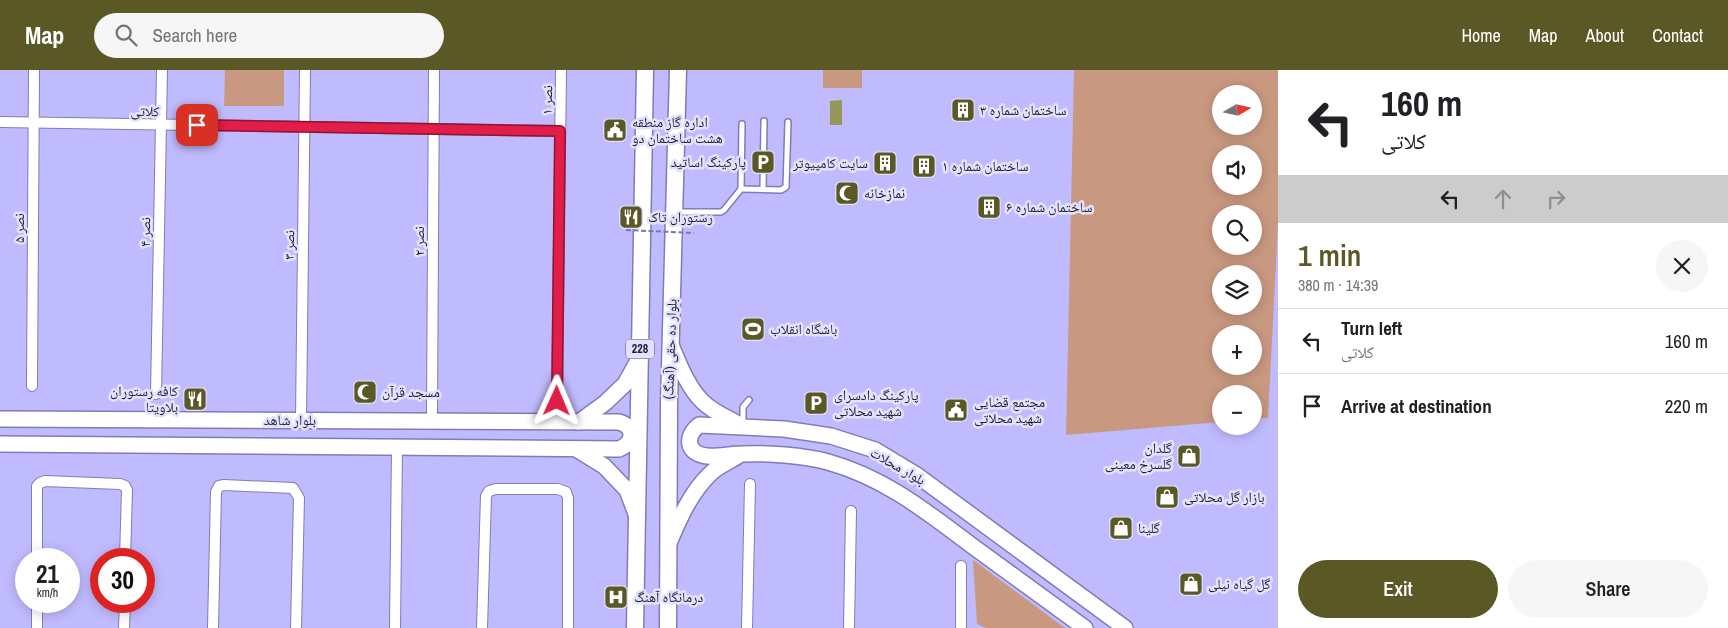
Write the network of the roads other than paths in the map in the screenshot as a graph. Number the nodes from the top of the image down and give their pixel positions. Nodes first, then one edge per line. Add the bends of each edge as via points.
1 (34, 70) edge
2 (162, 70) edge
3 (305, 70) edge
4 (434, 70) edge
5 (561, 70) edge
6 (645, 70) edge
7 (678, 70) edge
8 (764, 121) dead end
9 (0, 122) edge
10 (788, 122) dead end
11 (34, 123) junction
12 (742, 124) dead end
13 (161, 125) junction
14 (304, 127) junction
15 (433, 129) junction
16 (560, 131) junction
17 (740, 188) junction
18 (763, 189) junction
19 (674, 212) junction
20 (670, 342) junction
21 (640, 357) junction
22 (32, 386) dead end
23 (156, 394) dead end
24 (749, 400) dead end
25 (557, 401) dead end
26 (432, 412) dead end
27 (0, 419) edge
28 (301, 420) junction
29 (579, 422) junction
30 (743, 427) junction
31 (0, 444) edge
32 (301, 447) junction
33 (397, 448) junction
34 (577, 449) junction
35 (742, 454) junction
36 (750, 484) dead end
37 (851, 512) dead end
38 (637, 518) junction
39 (668, 544) junction
40 (37, 548) edge
41 (125, 548) edge
42 (961, 566) dead end
43 (37, 613) edge
44 (124, 613) edge
45 (37, 628) edge
46 (124, 628) edge
47 (213, 628) edge
48 (296, 628) edge
49 (395, 628) edge
50 (482, 628) edge
51 (568, 628) edge
52 (635, 628) edge
53 (668, 628) edge
54 (747, 628) edge
55 (849, 628) edge
56 (961, 628) edge
57 (1084, 628) edge
58 (1125, 628) edge

1 - 11 street, نصر ۵
2 - 13 street, نصر ۴
3 - 14 street, نصر ۳
4 - 15 street, نصر ۲
5 - 16 street, نصر ۱
6 - 21 main road, 228
7 - 19 main road, بلوار ده حقی (آهنگ) / 228
8 - 18 lane
9 - 11 street, کلاتی
10 - 18 lane via 787,185 781,190
11 - 13 street, کلاتی
11 - 22 street, نصر ۵
12 - 17 lane
13 - 14 street, کلاتی
13 - 23 street, نصر ۴
14 - 15 street, کلاتی
14 - 28 street, نصر ۳
15 - 16 street, کلاتی
15 - 26 street, نصر ۲
16 - 25 street, نصر ۱
17 - 18 lane
17 - 19 lane via 721,212
19 - 20 main road, بلوار ده حقی (آهنگ) / 228
20 - 30 main road, بلوار محلات via 682,371 703,402
20 - 39 main road, بلوار ده حقی (آهنگ) / 228
21 - 29 main road via 625,384
21 - 38 main road, 228
24 - 30 lane via 743,408
27 - 28 main road, بلوار شاهد
28 - 29 main road, بلوار شاهد
28 - 32 main road
29 - 34 main road, بلوار شاهد via 619,422 626,424 631,436 630,442 619,449
30 - 35 main road via 699,426 689,438 690,447 707,456
30 - 58 main road, بلوار محلات via 831,436 875,450 918,476
31 - 32 main road, بلوار شاهد
32 - 33 main road, بلوار شاهد
33 - 34 main road, بلوار شاهد
33 - 49 street
34 - 38 main road via 604,466 627,490
35 - 39 main road, بلوار محلات via 712,471 680,515
35 - 57 main road, بلوار محلات via 826,461 866,475 905,496
36 - 54 street
37 - 55 street
38 - 52 main road, 228
39 - 53 main road, بلوار ده حقی (آهنگ) / 228
40 - 41 street via 37,486 45,481 125,486
42 - 56 street
43 - 45 street
44 - 46 street
47 - 48 street via 216,492 219,486 224,485 293,488 298,492
50 - 51 street via 486,496 496,489 558,489 566,492

